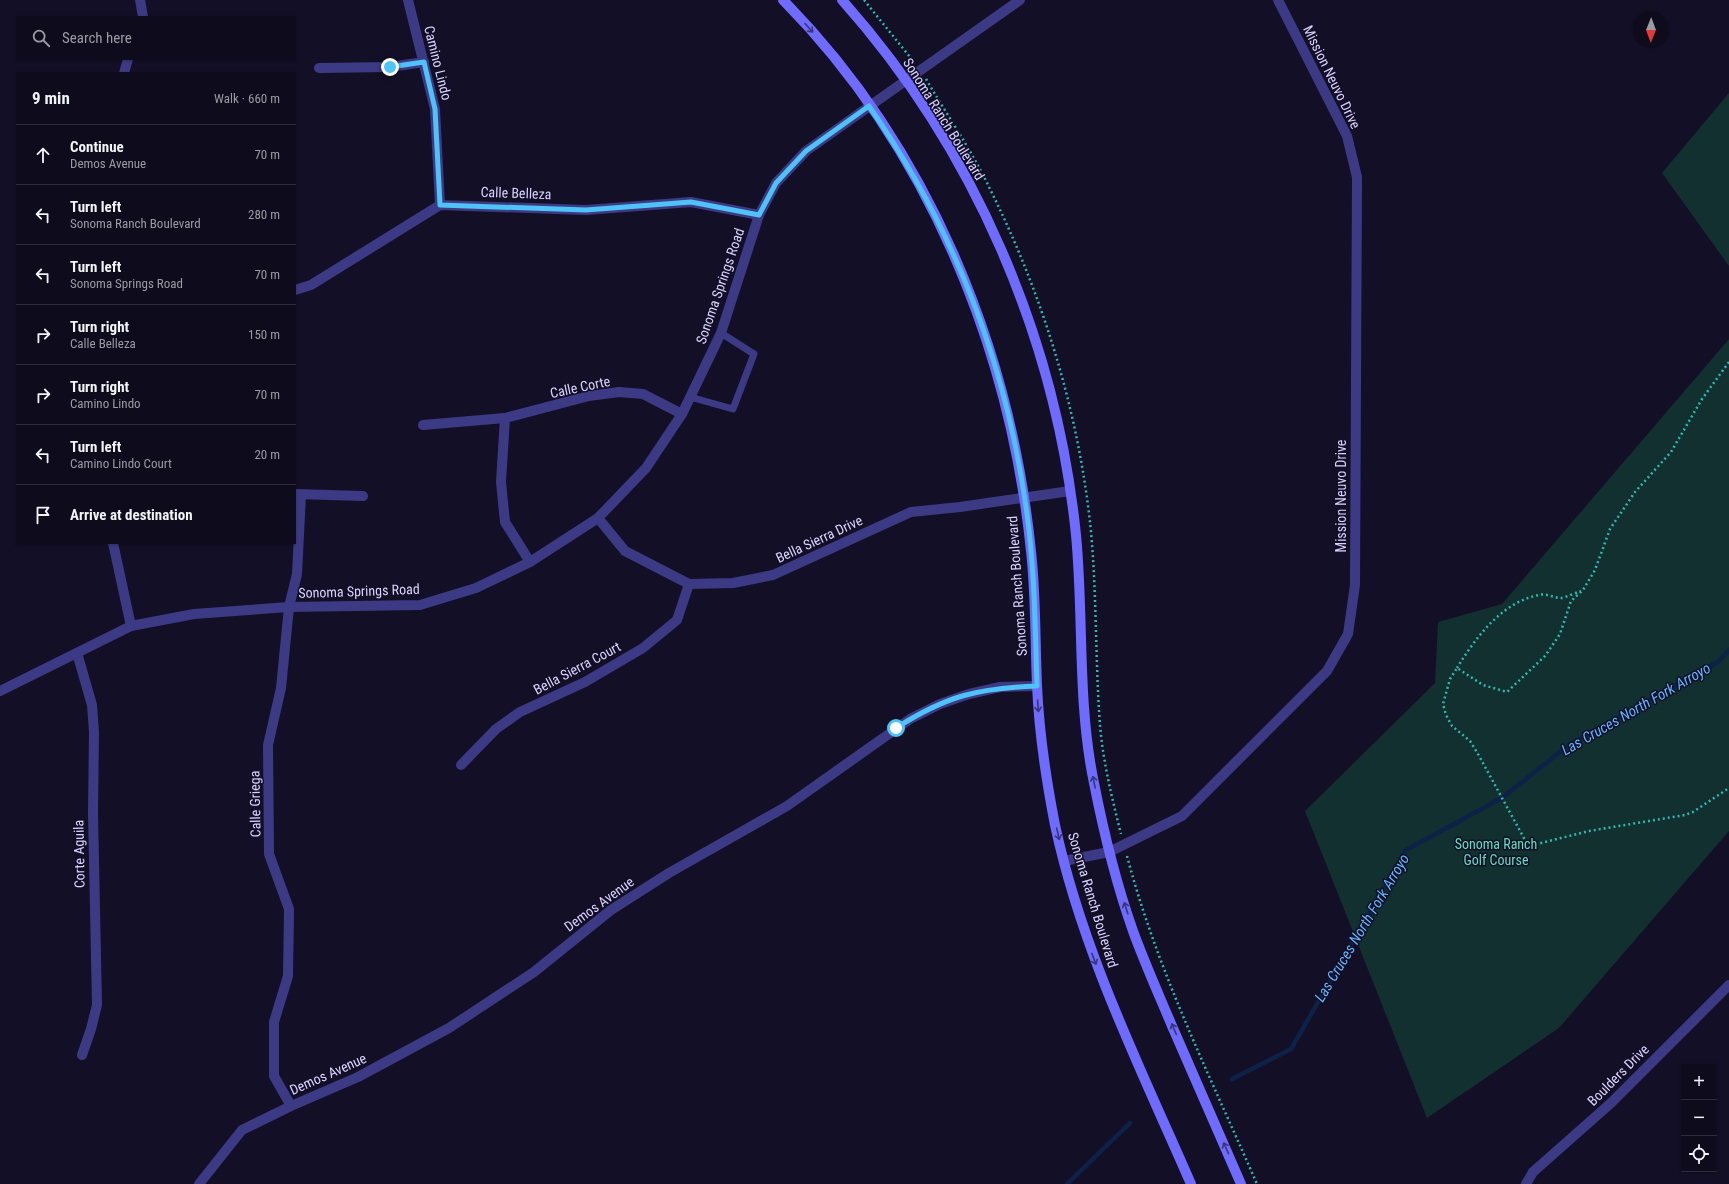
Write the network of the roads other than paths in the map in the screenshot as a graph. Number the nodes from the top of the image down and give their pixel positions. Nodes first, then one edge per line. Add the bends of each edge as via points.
1 (140, 0) edge
2 (408, 0) edge
3 (783, 0) edge
4 (842, 0) edge
5 (1020, 0) edge
6 (1278, 0) edge
7 (143, 16) edge
8 (128, 60) edge
9 (424, 62) junction
10 (319, 68) dead end
11 (124, 72) edge
12 (906, 82) junction
13 (869, 106) junction
14 (440, 205) junction
15 (759, 215) junction
16 (296, 290) edge
17 (721, 333) junction
18 (690, 397) junction
19 (682, 414) junction
20 (505, 418) junction
21 (423, 425) dead end
22 (1070, 491) junction
23 (298, 494) edge
24 (363, 496) dead end
25 (1025, 498) junction
26 (598, 518) junction
27 (113, 544) edge
28 (530, 562) junction
29 (689, 584) junction
30 (289, 607) junction
31 (131, 626) junction
32 (77, 653) junction
33 (1037, 686) junction
34 (0, 691) edge
35 (461, 765) dead end
36 (1109, 852) junction
37 (1064, 861) junction
38 (1729, 985) edge
39 (82, 1055) dead end
40 (291, 1106) junction
41 (199, 1184) edge
42 (1191, 1184) edge
43 (1241, 1184) edge
44 (1526, 1184) edge

1 - 7 street
2 - 9 street, Camino Lindo
3 -> 13 main road, Sonoma Ranch Boulevard via 829,52
4 - 12 main road, Sonoma Ranch Boulevard
5 - 12 street, Sonoma Springs Road
6 - 36 street, Mission Neuvo Drive via 1347,136 1357,177 1355,585 1348,634 1327,671 1182,816
8 - 11 street
9 - 10 street via 390,67
9 - 14 street, Camino Lindo via 435,109
12 - 13 street, Sonoma Springs Road
12 - 22 main road, Sonoma Ranch Boulevard via 968,181 1014,279 1048,381 1062,439
13 - 15 street, Sonoma Springs Road via 806,151 776,183
13 - 25 main road, Sonoma Ranch Boulevard via 927,199 969,289 1004,394
14 - 15 street, Calle Belleza via 586,210 691,202
14 - 16 street via 311,285
15 - 17 street, Sonoma Springs Road
17 - 18 street, Sonoma Springs Road
17 - 18 lane via 754,354 732,409
18 - 19 street, Sonoma Springs Road
19 - 20 street, Calle Corte via 643,394 619,392 589,396
19 - 26 street, Sonoma Springs Road via 646,468
20 - 21 street, Calle Corte
20 - 28 street via 501,482 505,522
22 - 25 street, Bella Sierra Drive
36 -> 22 main road, Sonoma Ranch Boulevard via 1089,752 1082,672 1078,565
23 - 24 street
23 - 30 street, Calle Griega via 297,574
25 - 29 street, Bella Sierra Drive via 911,512 773,575 733,583
25 - 33 main road, Sonoma Ranch Boulevard via 1034,583
26 - 28 street, Sonoma Springs Road
26 - 29 street, Bella Sierra Drive via 625,551
27 - 31 street
28 - 30 street, Sonoma Springs Road via 476,588 420,605
29 - 35 street, Bella Sierra Court via 677,620 643,648 585,682 520,712 496,729
30 - 31 street, Sonoma Springs Road via 194,614
30 - 40 street, Calle Griega via 281,688 268,745 269,854 289,909 288,976 274,1022 274,1076
31 - 32 street, Sonoma Springs Road
32 - 34 street, Sonoma Springs Road
32 - 39 street, Corte Aguila via 92,705 94,732 97,1005
33 -> 37 main road, Sonoma Ranch Boulevard via 1046,772
33 - 40 street, Demos Avenue via 984,690 954,698 925,711 881,738 787,806 611,910 534,972 449,1028 358,1077
36 - 37 street, Mission Neuvo Drive
43 -> 36 main road, Sonoma Ranch Boulevard via 1144,960
37 -> 42 main road, Sonoma Ranch Boulevard via 1095,960
38 - 44 street, Boulders Drive via 1611,1103 1533,1172
40 - 41 street, Demos Avenue via 242,1130

